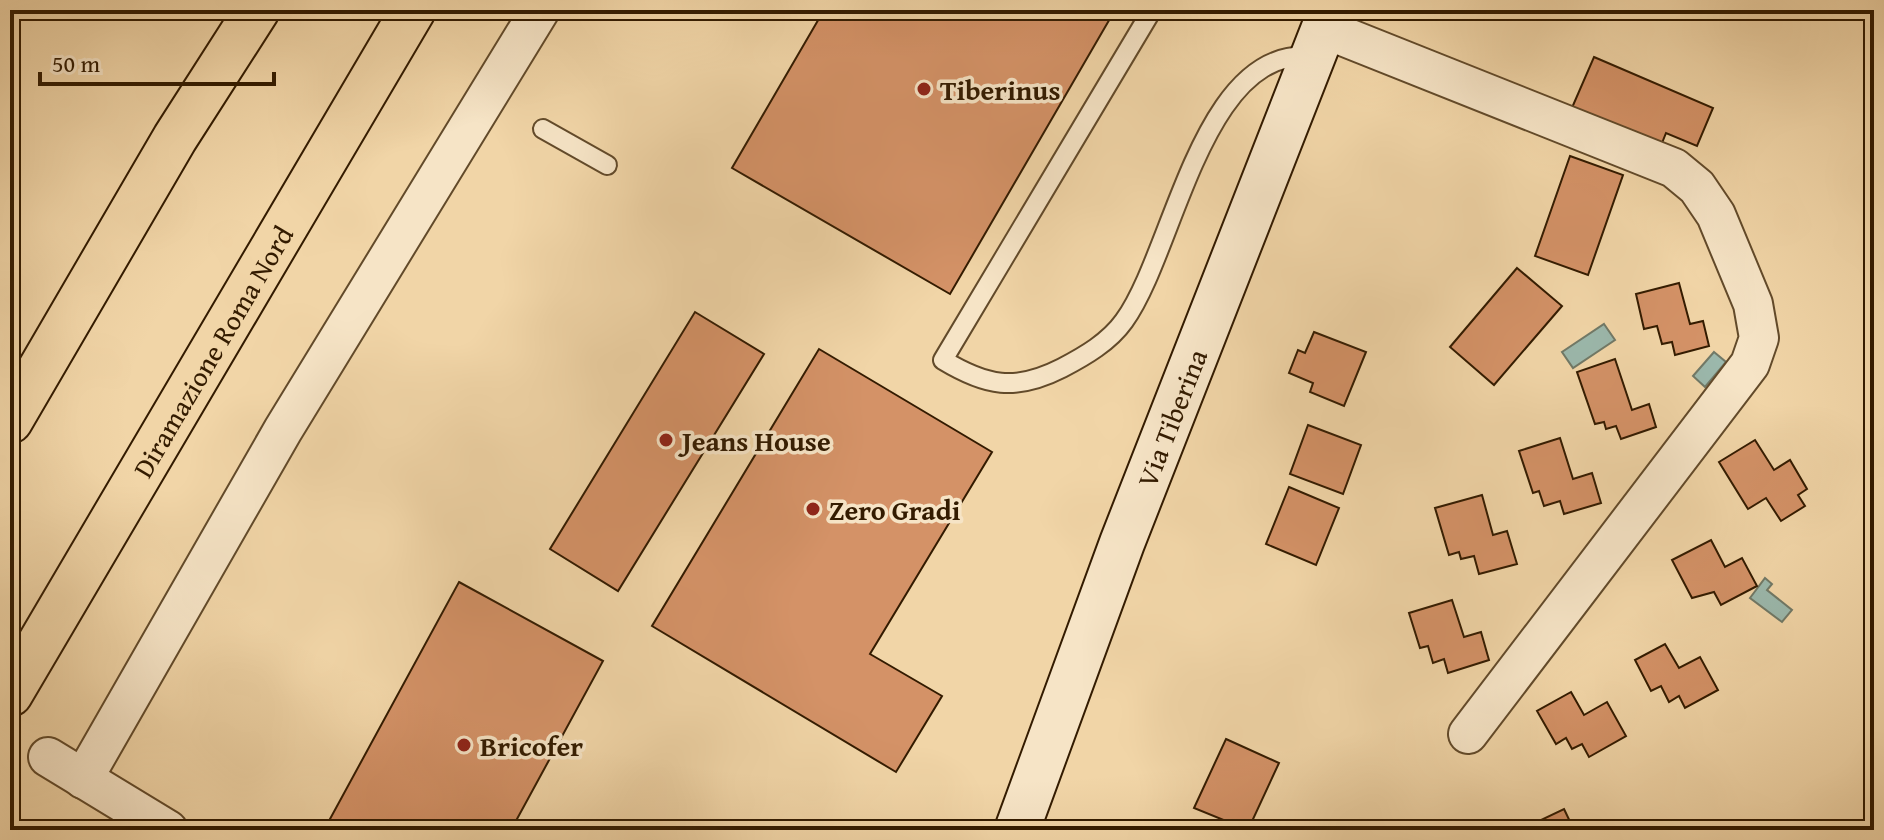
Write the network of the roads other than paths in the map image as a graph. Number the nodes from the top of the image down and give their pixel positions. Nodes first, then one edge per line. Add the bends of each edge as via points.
1 (257, 10) edge
2 (413, 10) edge
3 (540, 10) edge
4 (1152, 10) edge
5 (1323, 32) edge
6 (543, 129) dead end
7 (607, 165) dead end
8 (10, 421) edge
9 (10, 694) edge
10 (1468, 734) dead end
11 (48, 757) dead end
12 (83, 779) junction
13 (168, 830) edge
14 (1017, 830) edge

1 - 8 highway via 175,138
2 - 9 highway, Diramazione Roma Nord
3 - 12 street via 283,430
4 - 5 lane via 943,360 973,379 1034,380 1109,338 1145,282 1230,96 1271,61 1287,57
5 - 10 street via 1674,168 1697,187 1716,215 1756,314 1759,338 1750,364
5 - 14 main road, Via Tiberina via 1122,543
6 - 7 lane
11 - 12 street
12 - 13 street

